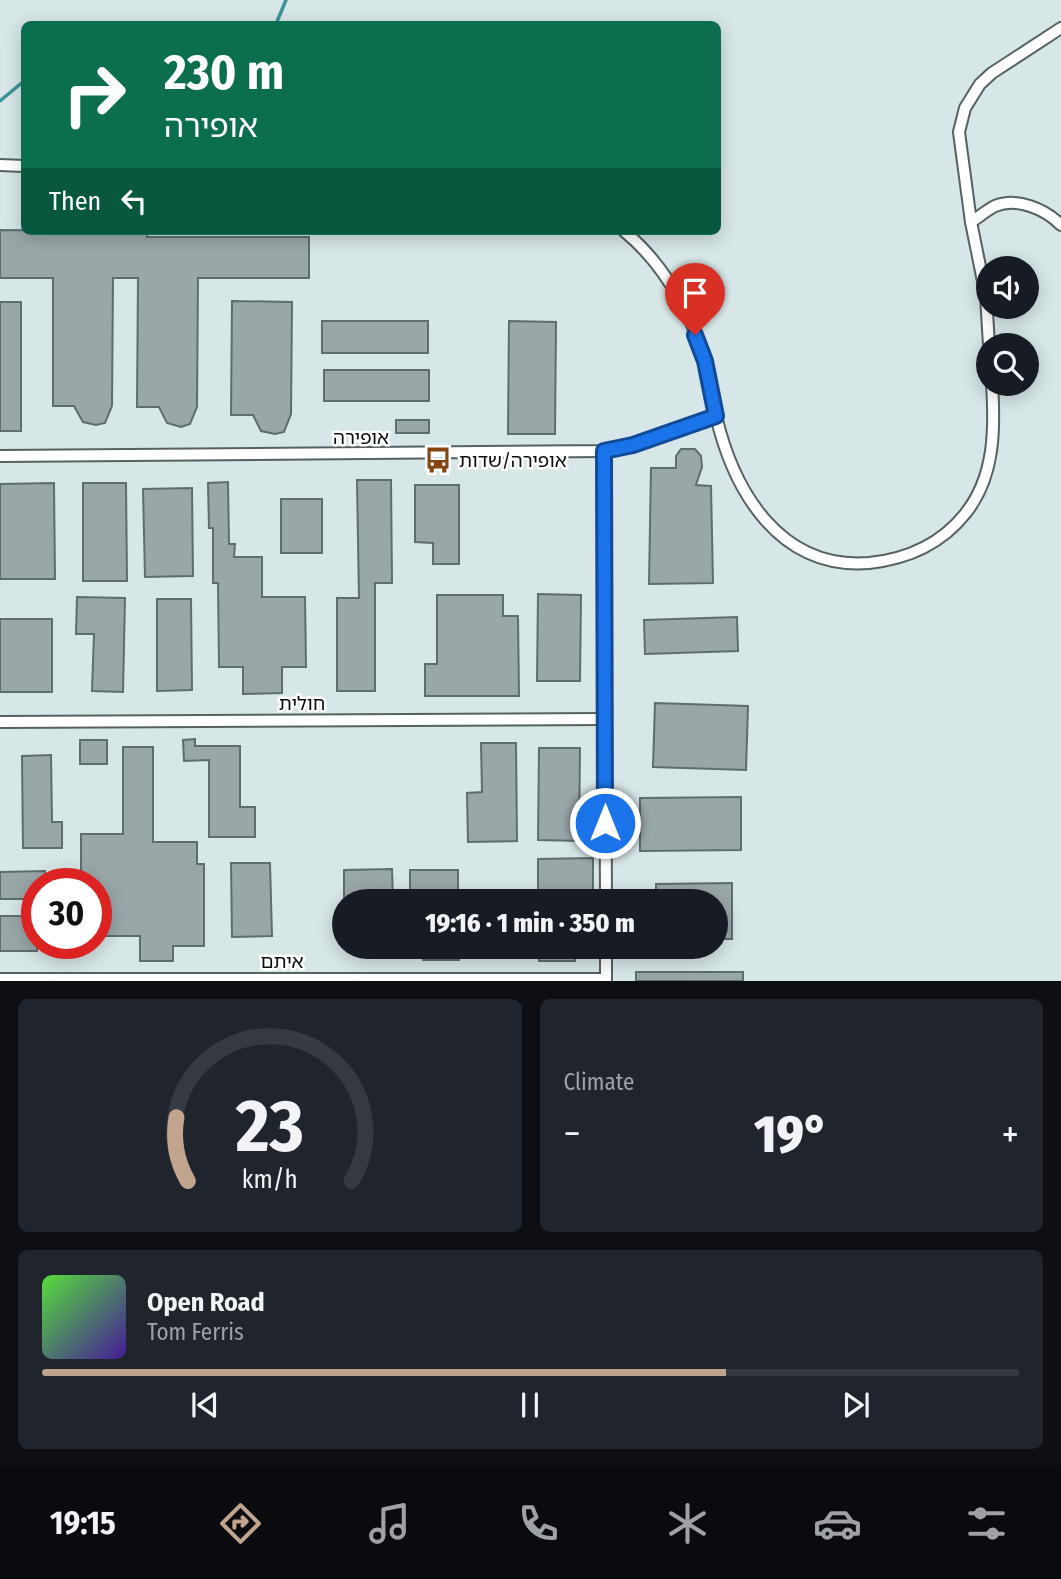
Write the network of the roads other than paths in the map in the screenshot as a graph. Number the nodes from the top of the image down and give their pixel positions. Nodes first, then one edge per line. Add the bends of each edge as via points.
1 (1061, 28) edge
2 (0, 165) edge
3 (21, 166) edge
4 (971, 222) junction
5 (1061, 225) edge
6 (629, 235) edge
7 (988, 333) edge
8 (992, 396) edge
9 (716, 416) junction
10 (604, 451) junction
11 (0, 456) edge
12 (605, 719) junction
13 (0, 722) edge
14 (606, 889) edge
15 (606, 959) edge
16 (0, 979) edge
17 (606, 980) edge

1 - 4 street via 992,73 965,108 959,132
2 - 3 street
4 - 5 street via 996,206 1011,205 1033,206
4 - 7 street
6 - 9 street via 661,268 685,310 705,361
8 - 9 street via 992,447 986,480 972,506 953,529 930,546 856,564 803,550 754,508 731,467
9 - 10 street, אופירה
10 - 11 street, אופירה
10 - 12 street
12 - 13 street, חולית
12 - 14 street
15 - 17 street
16 - 17 street, איתם

